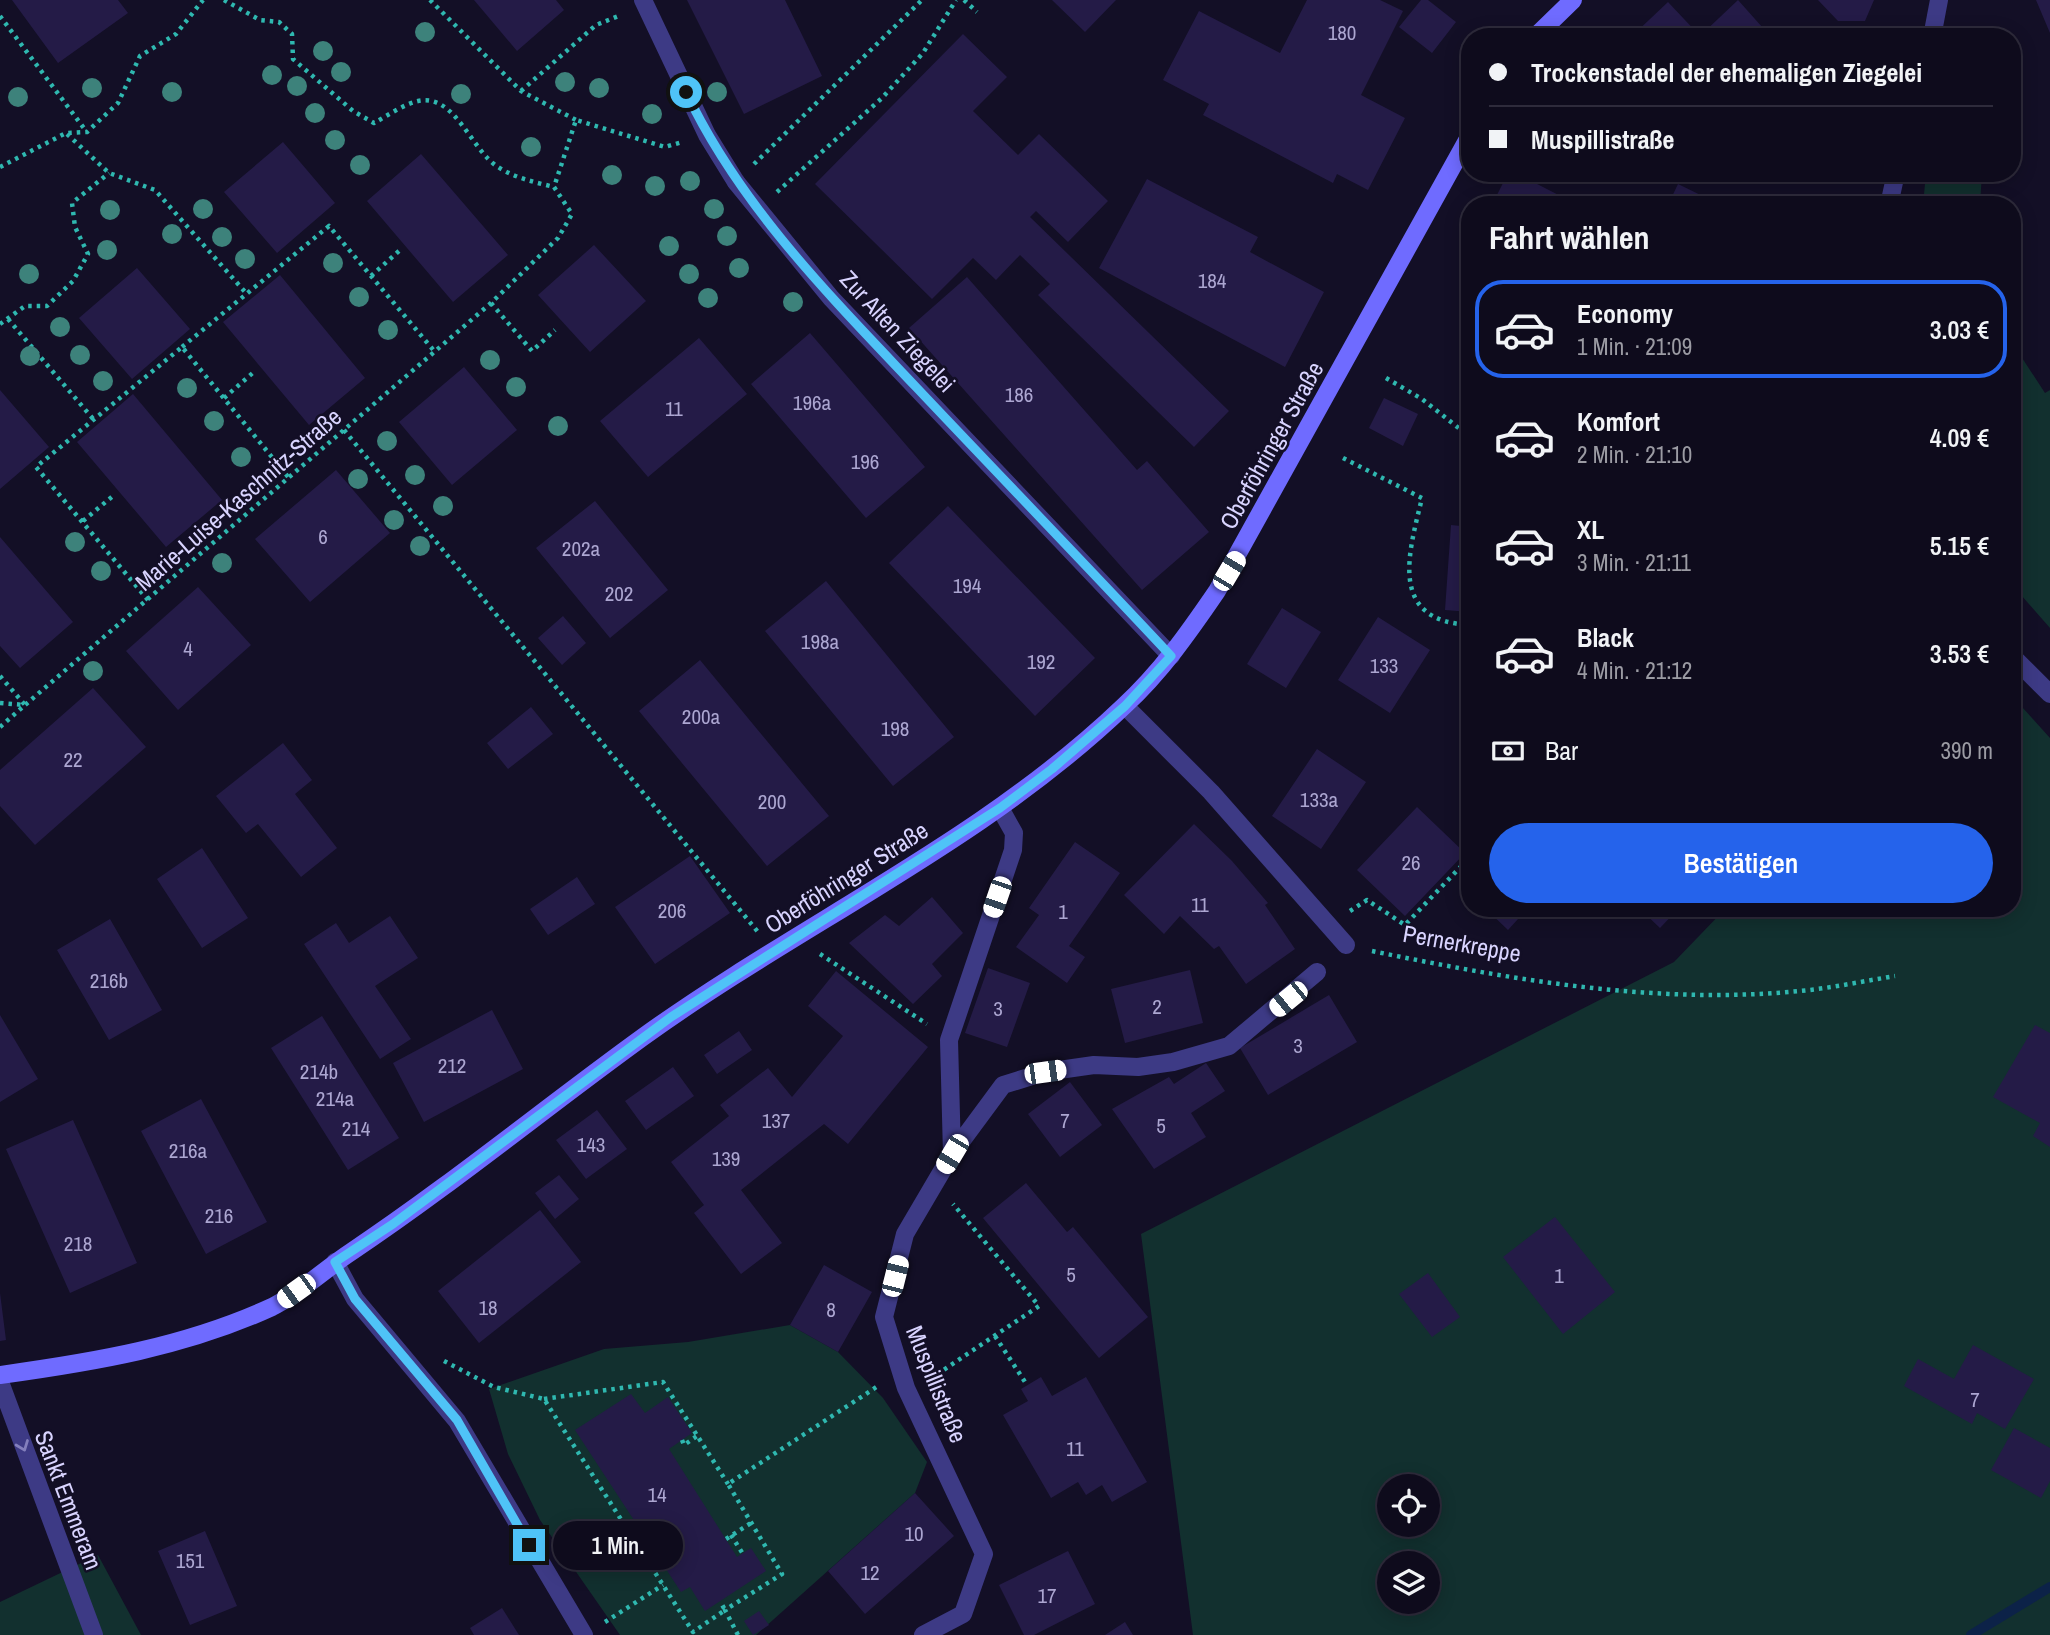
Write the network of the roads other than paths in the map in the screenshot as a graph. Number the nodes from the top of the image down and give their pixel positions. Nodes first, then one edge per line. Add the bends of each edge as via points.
1 (643, 0) edge
2 (1573, 0) edge
3 (1938, 0) edge
4 (1544, 28) edge
5 (1933, 28) edge
6 (1461, 152) edge
7 (1171, 656) junction
8 (2021, 665) edge
9 (2050, 694) edge
10 (1125, 706) junction
11 (1000, 808) junction
12 (1346, 945) road end
13 (1317, 972) dead end
14 (952, 1154) junction
15 (335, 1262) junction
16 (0, 1376) edge
17 (0, 1382) edge
18 (94, 1635) edge
19 (584, 1635) edge
20 (923, 1635) edge

1 - 7 street, Zur Alten Ziegelei via 707,135 736,182 831,298
2 - 4 main road
3 - 5 street
6 - 7 main road, Oberföhringer Straße via 1264,513
7 - 10 main road, Oberföhringer Straße
8 - 9 street
10 - 11 main road, Oberföhringer Straße
10 - 12 street via 1211,792
11 - 14 street via 1014,833 1013,850 949,1040
11 - 15 main road, Oberföhringer Straße via 671,1017
13 - 14 street, Muspillistraße via 1229,1046 1173,1062 1057,1070 1003,1085
14 - 20 street, Muspillistraße via 905,1234 884,1317 909,1394 984,1554 963,1614
15 - 16 main road, Oberföhringer Straße via 276,1305 208,1333 112,1358
15 - 19 street via 355,1299 457,1420
17 -> 18 street, Sankt Emmeram

